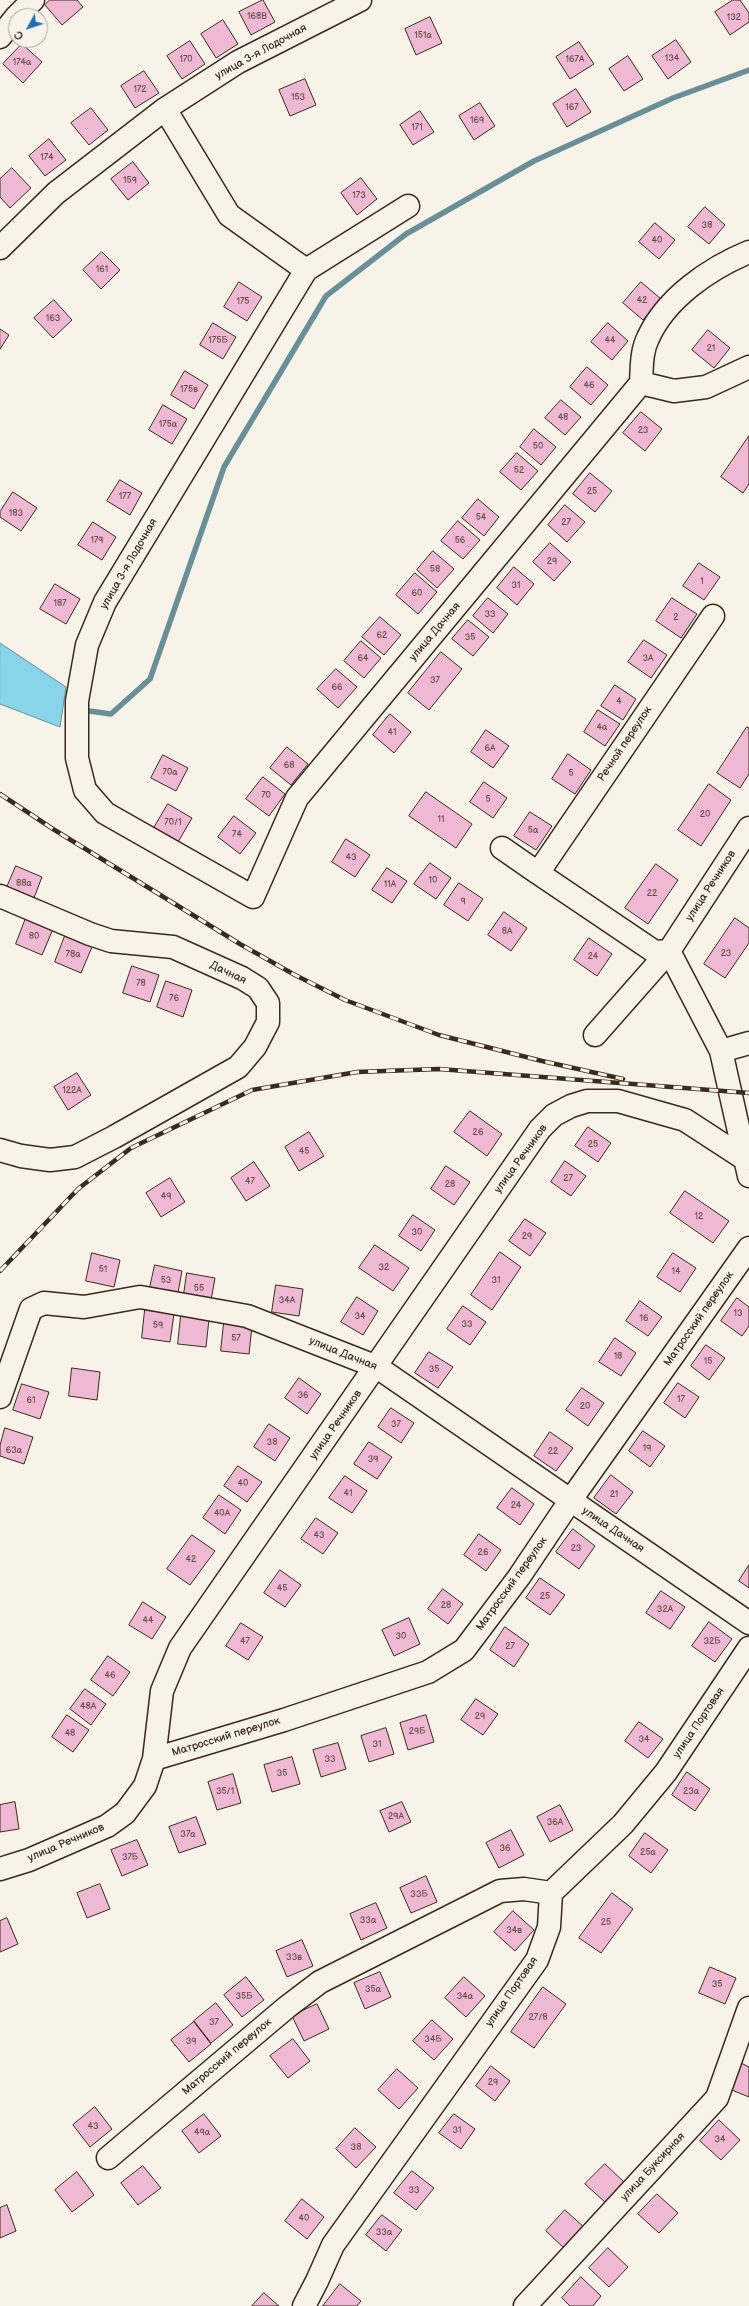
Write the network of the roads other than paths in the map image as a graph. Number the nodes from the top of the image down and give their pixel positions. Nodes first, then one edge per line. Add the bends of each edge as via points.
1 (33, 0) edge
2 (360, 0) edge
3 (25, 8) edge
4 (8, 27) edge
5 (0, 37) edge
6 (165, 109) junction
7 (408, 206) dead end
8 (0, 248) edge
9 (749, 252) edge
10 (306, 270) junction
11 (749, 367) edge
12 (641, 383) junction
13 (712, 616) dead end
14 (749, 828) edge
15 (502, 848) dead end
16 (538, 873) junction
17 (0, 896) edge
18 (253, 897) joint
19 (669, 951) junction
20 (595, 1035) dead end
21 (749, 1043) edge
22 (721, 1051) junction
23 (0, 1150) edge
24 (747, 1168) edge
25 (749, 1248) edge
26 (377, 1367) junction
27 (0, 1397) edge
28 (570, 1501) junction
29 (749, 1622) edge
30 (749, 1648) edge
31 (154, 1759) junction
32 (0, 1869) edge
33 (551, 1893) junction
34 (749, 2008) edge
35 (108, 2158) dead end
36 (304, 2306) edge
37 (525, 2306) edge

1 - 3 street
2 - 6 street, улица 3-я Лодочная via 238,62
4 - 5 street
6 - 8 street, улица 3-я Лодочная via 56,193
6 - 10 street via 229,215
7 - 10 street, улица 3-я Лодочная
9 - 12 street via 728,261 697,281 657,323 642,356
10 - 18 street, улица 3-я Лодочная via 105,602 87,645 77,701 77,758 85,790 105,813
11 - 12 street via 706,387 674,391
12 - 18 street, улица Дачная via 297,798
13 - 16 street, Речной переулок
14 - 19 street, улица Речников
15 - 16 street
16 - 19 street via 655,952
17 - 23 street, Дачная via 111,941 173,947 242,978 258,988 268,1003 268,1022 255,1047 238,1067 114,1138 75,1157 50,1160
19 - 20 street, улица Речников
19 - 22 street
21 - 22 street
22 - 24 street
24 - 26 street, улица Речников via 685,1120 618,1101 587,1101 554,1115 540,1130
25 - 28 street, Матросский переулок
26 - 27 street, улица Дачная via 247,1316 140,1297 84,1307 44,1303 31,1309
26 - 28 street, улица Дачная
26 - 31 street, улица Речников via 180,1648 162,1691
28 - 29 street, улица Дачная
28 - 31 street, Матросский переулок via 519,1577 464,1650 428,1672 284,1720
30 - 33 street, улица Портовая via 666,1772 623,1824
31 - 32 street, улица Речников via 145,1786 125,1813 107,1826 29,1860
33 - 35 street, Матросский переулок via 524,1889 500,1891 320,1982
33 - 36 street, улица Портовая via 549,1926 537,1960 333,2245
34 - 37 street, улица Буксирная via 717,2098

